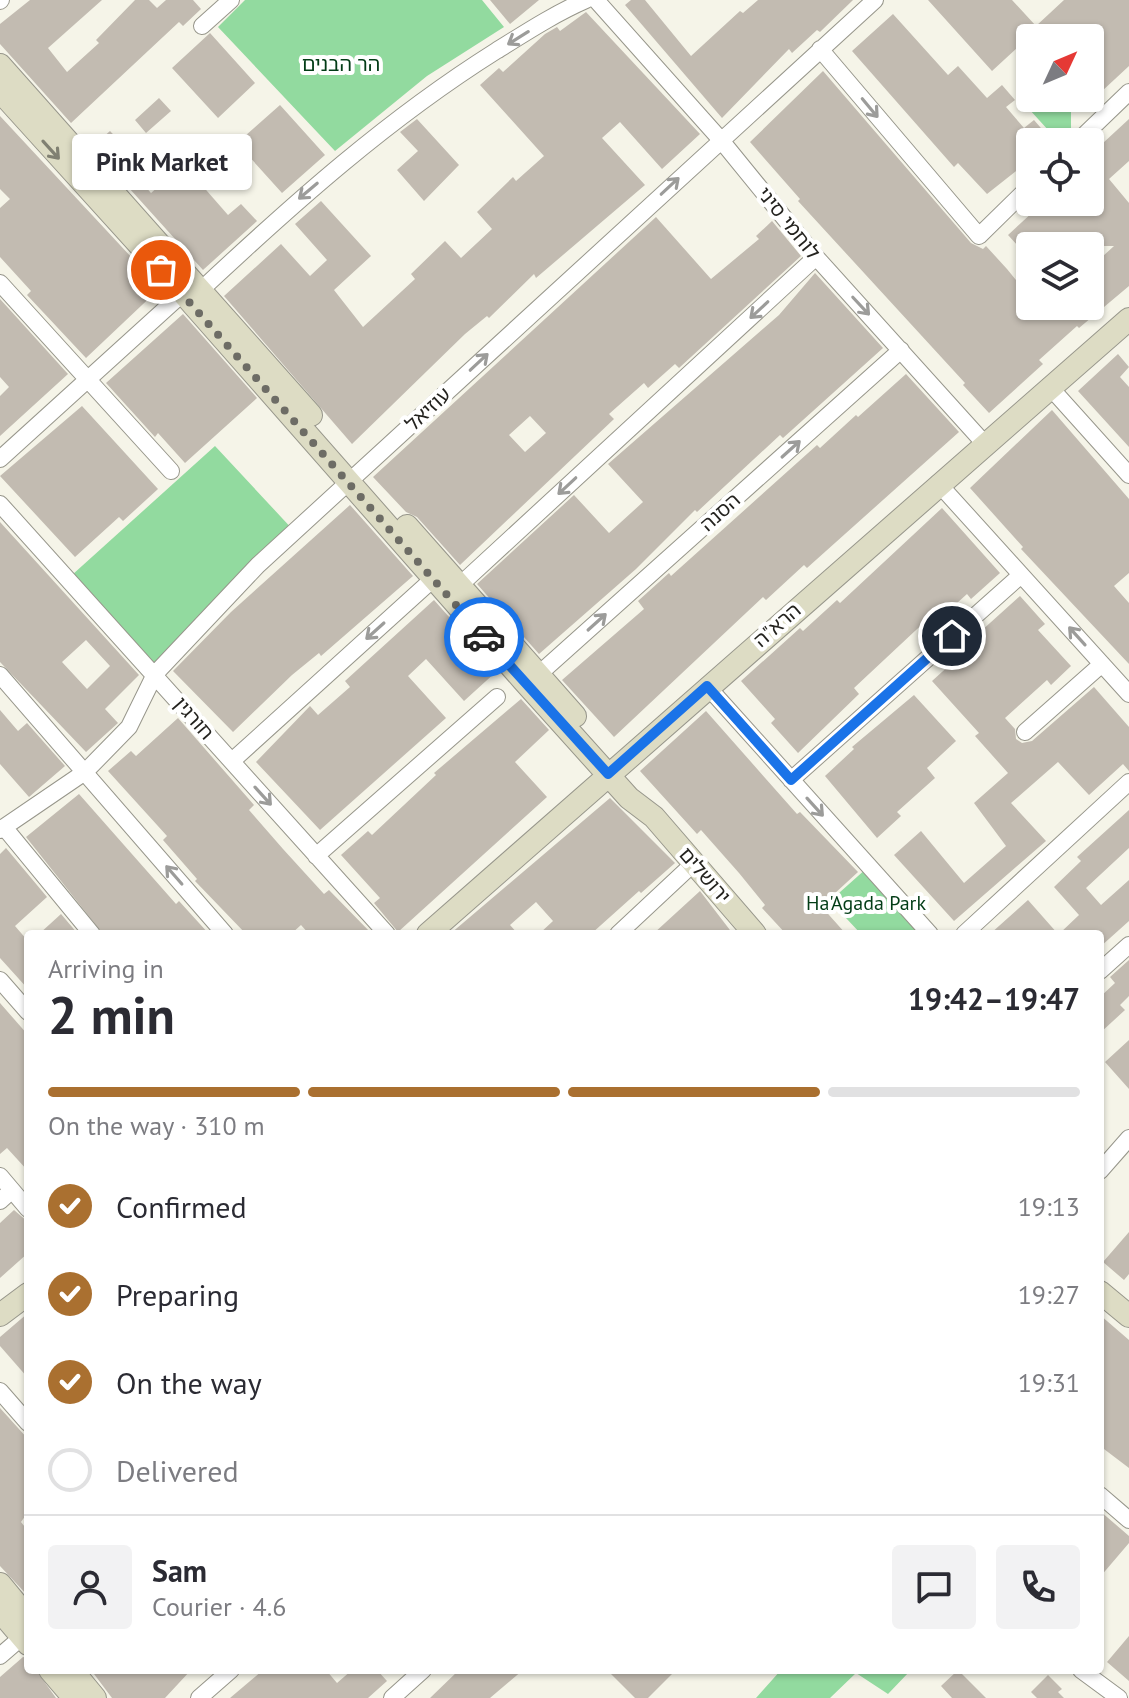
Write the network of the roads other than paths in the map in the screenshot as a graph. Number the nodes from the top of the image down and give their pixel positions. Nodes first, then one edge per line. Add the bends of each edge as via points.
1 (231, 0) edge
2 (586, 0) edge
3 (596, 0) edge
4 (875, 0) edge
5 (202, 26) dead end
6 (820, 49) junction
7 (0, 65) edge
8 (0, 91) edge
9 (1129, 92) edge
10 (1092, 128) edge
11 (720, 139) junction
12 (1016, 200) edge
13 (816, 257) junction
14 (0, 283) edge
15 (193, 291) junction
16 (1129, 319) edge
17 (901, 350) junction
18 (88, 378) junction
19 (1049, 386) junction
20 (984, 443) junction
21 (0, 459) edge
22 (171, 471) dead end
23 (1129, 475) edge
24 (355, 477) junction
25 (938, 483) junction
26 (0, 504) edge
27 (1021, 575) junction
28 (433, 579) junction
29 (460, 585) junction
30 (1102, 664) junction
31 (155, 674) junction
32 (539, 674) junction
33 (0, 675) edge
34 (707, 686) junction
35 (1129, 694) edge
36 (497, 697) dead end
37 (1025, 732) dead end
38 (232, 761) junction
39 (613, 770) junction
40 (85, 772) junction
41 (791, 780) junction
42 (1129, 782) edge
43 (2, 828) edge
44 (316, 856) junction
45 (694, 863) junction
46 (89, 930) edge
47 (222, 930) edge
48 (383, 930) edge
49 (433, 930) edge
50 (622, 930) edge
51 (752, 930) edge
52 (926, 930) edge
53 (968, 930) edge
54 (1129, 945) edge
55 (1104, 967) edge
56 (0, 980) edge
57 (24, 1007) edge
58 (1129, 1138) edge
59 (1104, 1166) edge
60 (0, 1176) edge
61 (6, 1196) edge
62 (24, 1207) edge
63 (1104, 1295) edge
64 (24, 1297) edge
65 (0, 1315) edge
66 (1129, 1316) edge
67 (0, 1391) edge
68 (24, 1418) edge
69 (1104, 1498) edge
70 (1129, 1520) edge
71 (0, 1584) edge
72 (0, 1611) edge
73 (24, 1630) edge
74 (24, 1632) edge
75 (24, 1636) edge
76 (0, 1656) edge
77 (53, 1674) edge
78 (75, 1674) edge
79 (226, 1674) edge
80 (419, 1674) edge
81 (1086, 1674) edge
82 (74, 1698) edge
83 (95, 1698) edge
84 (199, 1698) edge
85 (392, 1698) edge
86 (1119, 1698) edge

1 - 5 street
2 -> 15 street via 436,89
3 - 11 street, לוחמי סיני
4 - 6 street, עוזיאל
6 - 11 street, עוזיאל
6 -> 12 street via 979,236
7 - 15 street
8 -> 15 street
9 - 10 street
11 - 13 street, לוחמי סיני
24 -> 11 street, עוזיאל
13 -> 17 street, לוחמי סיני
13 -> 29 street
14 - 18 street
15 - 18 street
15 - 24 street
16 - 19 street, הרא"ה
17 - 20 street, לוחמי סיני
32 -> 17 street, הסנה
18 - 21 street
18 - 22 street
19 - 20 street, הרא"ה
19 - 23 street
20 - 25 street, הרא"ה
24 - 28 street
24 - 29 street
24 - 31 street, עוזיאל via 258,565
25 - 27 street
25 - 34 street, הרא"ה
26 - 31 street, חורגין
30 -> 27 street
27 - 41 street
28 -> 38 street
28 - 39 street
29 - 32 street
30 - 35 street
30 - 37 street
31 - 38 street, חורגין
31 - 40 street, עוזיאל via 129,727
32 - 39 street
33 - 40 street
34 - 39 street, הרא"ה
34 - 41 street
36 - 44 street
38 -> 44 street, חורגין
39 - 45 street, ירושלים via 640,788 654,817
39 - 49 street, הרא"ה
40 - 43 street, עוזיאל
47 -> 40 street
41 -> 52 street
42 - 53 street
43 - 46 street
44 - 48 street, חורגין
45 - 50 street
45 - 51 street, ירושלים
54 - 55 street
56 - 57 street
58 - 59 street
60 - 61 street
61 - 62 street
63 - 66 street
64 - 65 street
67 - 68 street
69 - 70 street
71 - 73 street
72 - 74 street
75 - 76 street
77 - 82 street
78 - 83 street
79 - 84 street
80 - 85 street
81 - 86 street

